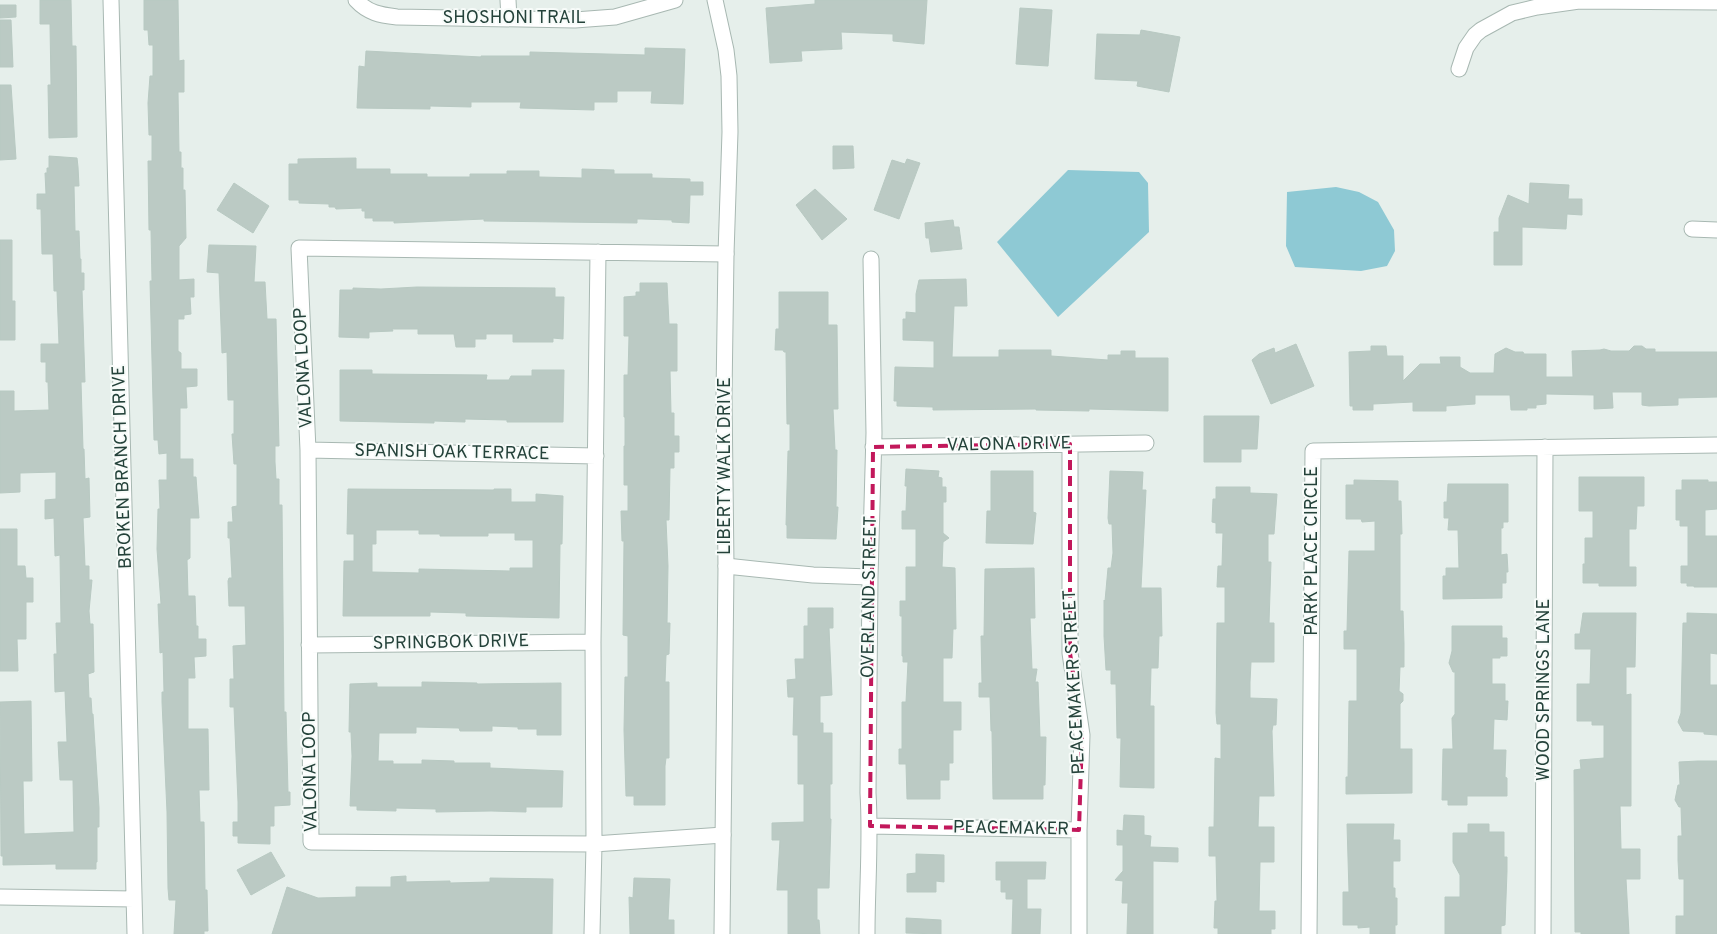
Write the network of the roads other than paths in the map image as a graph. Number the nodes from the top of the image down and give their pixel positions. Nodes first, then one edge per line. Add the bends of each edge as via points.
1 (111, 0) edge
2 (356, 0) edge
3 (508, 0) edge
4 (675, 0) edge
5 (715, 0) edge
6 (1717, 2) edge
7 (509, 18) junction
8 (1459, 68) dead end
9 (1692, 229) dead end
10 (1717, 230) edge
11 (598, 252) junction
12 (726, 254) junction
13 (870, 259) dead end
14 (1146, 443) dead end
15 (1070, 444) junction
16 (1717, 445) edge
17 (1545, 446) junction
18 (873, 447) junction
19 (308, 450) junction
20 (596, 456) junction
21 (726, 566) junction
22 (870, 577) junction
23 (593, 642) junction
24 (309, 645) junction
25 (870, 826) junction
26 (1079, 830) junction
27 (723, 835) junction
28 (594, 844) junction
29 (0, 897) edge
30 (134, 899) junction
31 (135, 934) edge
32 (592, 934) edge
33 (722, 934) edge
34 (867, 934) edge
35 (1078, 934) edge
36 (1309, 934) edge
37 (1543, 934) edge

1 - 30 street, BROKEN BRANCH DRIVE
2 - 7 street, SHOSHONI TRAIL via 373,13 397,17
3 - 7 street
4 - 7 street, SHOSHONI TRAIL via 615,16 575,20
5 - 12 street, LIBERTY WALK DRIVE via 729,76
6 - 8 street via 1579,0 1536,7 1512,14 1481,30 1466,48
9 - 10 street
11 - 12 street, VALONA LOOP
11 - 19 street, VALONA LOOP via 299,248
11 - 20 street
12 - 21 street, LIBERTY WALK DRIVE
13 - 18 street, OVERLAND STREET
14 - 15 street, VALONA DRIVE
15 - 18 street, VALONA DRIVE
15 - 26 street, PEACEMAKER STREET via 1070,653 1082,735
16 - 17 street, PARK PLACE CIRCLE
17 - 36 street, PARK PLACE CIRCLE via 1313,452
17 - 37 street, WOOD SPRINGS LANE
18 - 22 street, OVERLAND STREET
19 - 20 street, SPANISH OAK TERRACE
19 - 24 street, VALONA LOOP
20 - 23 street
21 - 22 street
21 - 27 street, LIBERTY WALK DRIVE
22 - 25 street, OVERLAND STREET
23 - 24 street, SPRINGBOK DRIVE
23 - 28 street
24 - 28 street, VALONA LOOP via 311,842
25 - 26 street, PEACEMAKER
25 - 34 street, OVERLAND STREET
26 - 35 street, PEACEMAKER
27 - 28 street
27 - 33 street, LIBERTY WALK DRIVE
28 - 32 street
29 - 30 street
30 - 31 street, BROKEN BRANCH DRIVE

